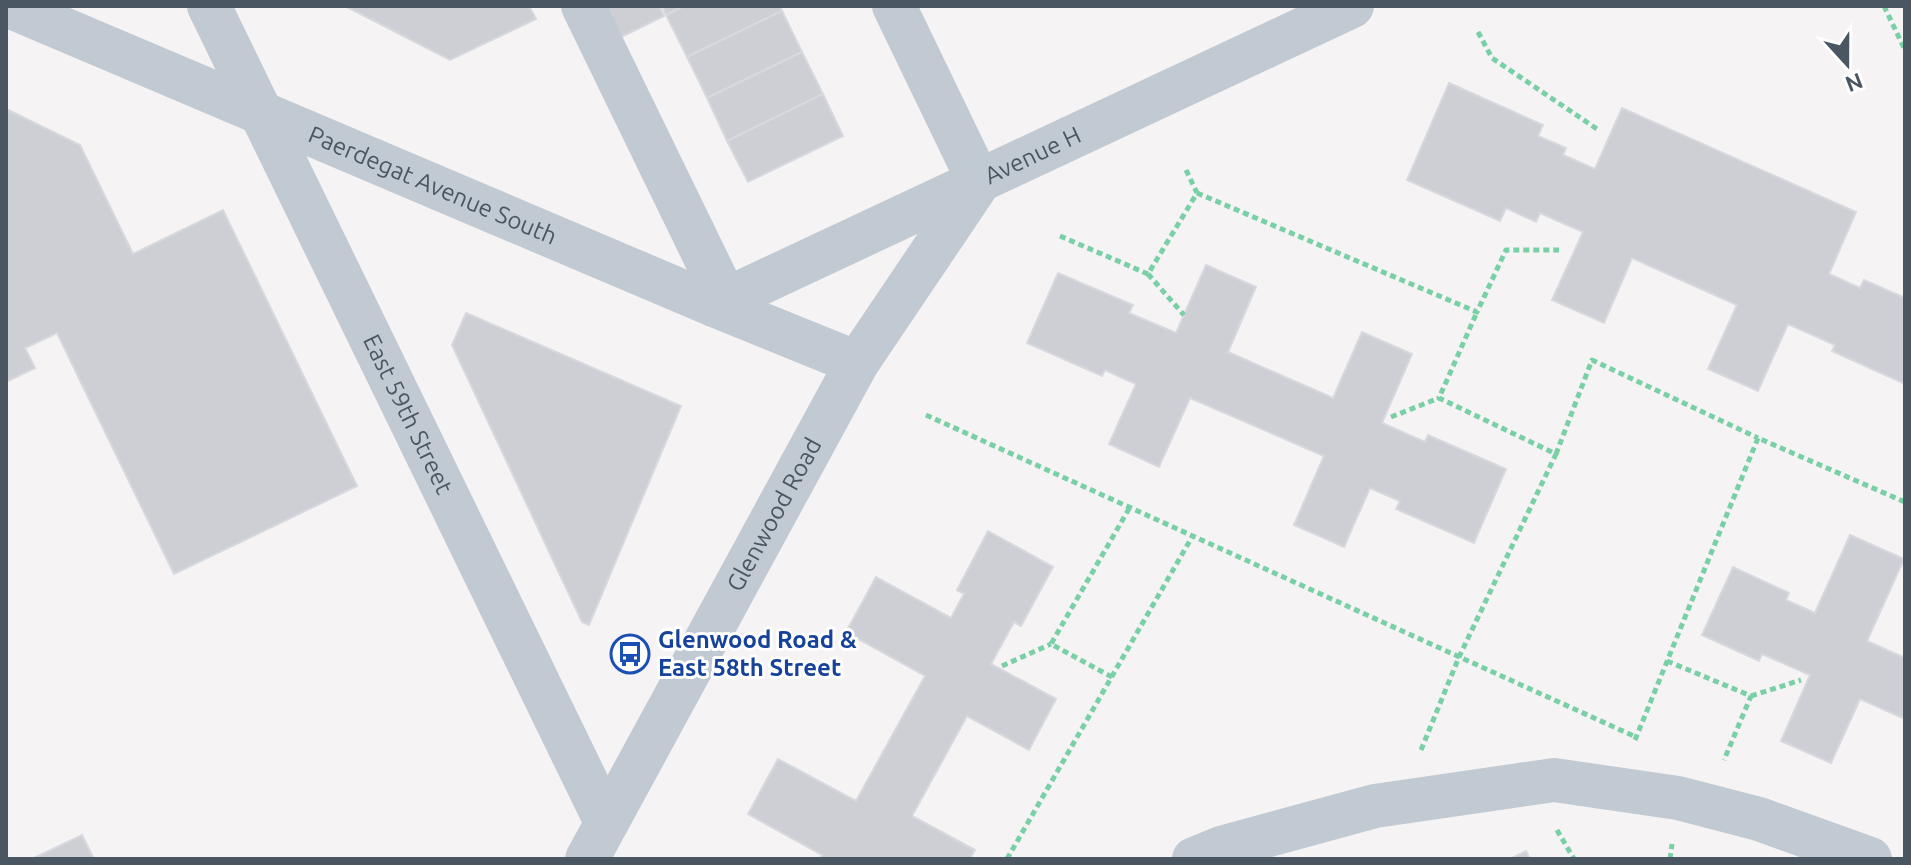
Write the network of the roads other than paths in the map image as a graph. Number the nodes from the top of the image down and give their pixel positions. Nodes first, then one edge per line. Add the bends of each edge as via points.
1 (9, 6) edge
2 (209, 6) edge
3 (583, 6) edge
4 (894, 6) edge
5 (1352, 6) edge
6 (259, 111) junction
7 (979, 182) junction
8 (720, 302) junction
9 (857, 363) junction
10 (596, 840) edge
11 (1194, 859) edge
12 (1870, 859) edge

1 - 6 street, Paerdegat Avenue South
2 - 6 street, East 59th Street
3 - 8 street
4 - 7 street
5 - 7 street, Avenue H
6 - 8 street, Paerdegat Avenue South
6 - 10 street, East 59th Street
7 - 8 street, Avenue H
7 - 9 street, Glenwood Road
8 - 9 street, Paerdegat Avenue South
9 - 10 street, Glenwood Road
11 - 12 street via 1375,806 1554,780 1678,798 1759,819

